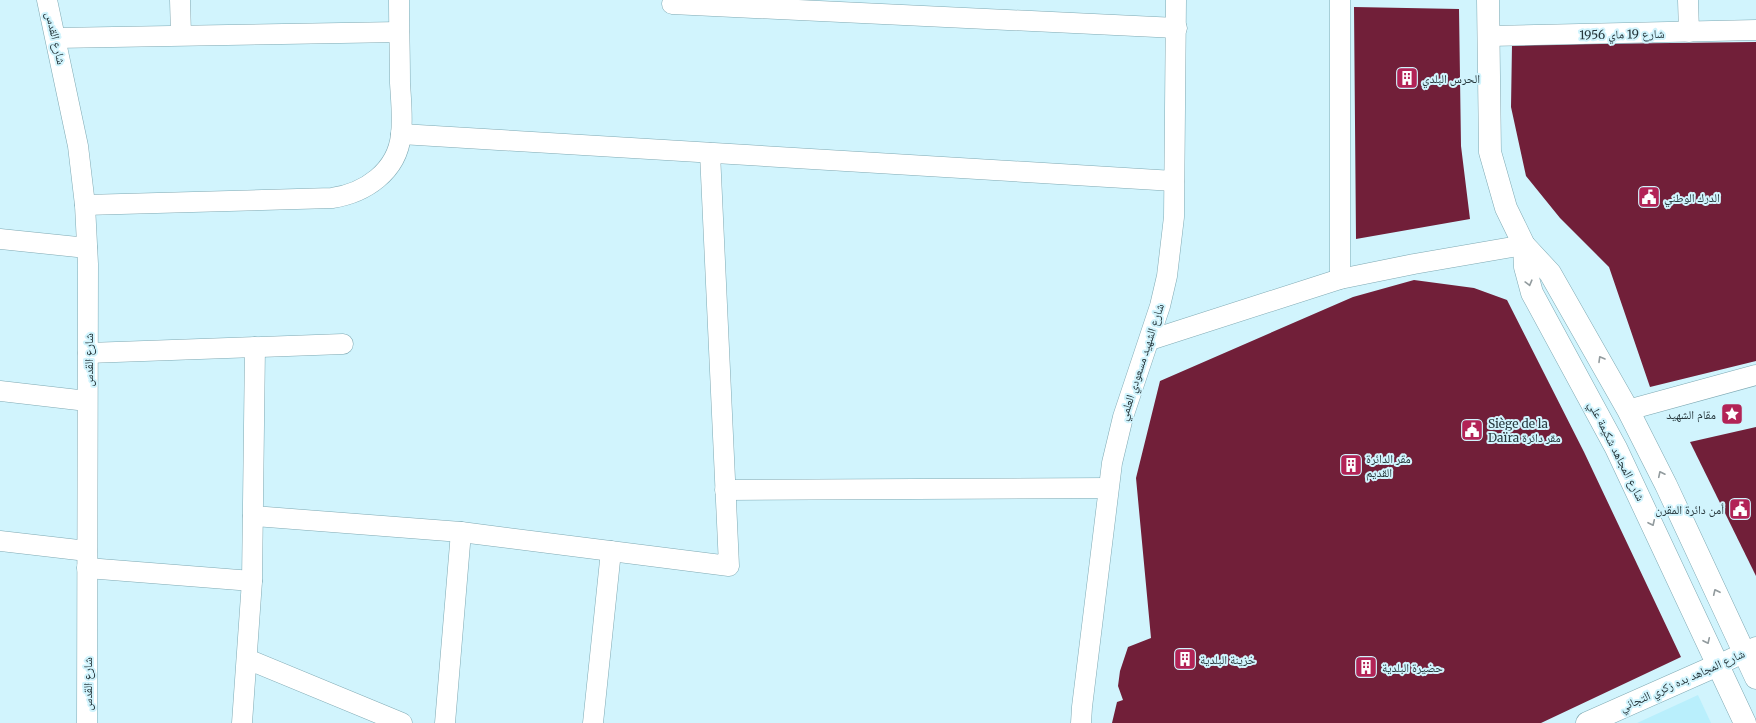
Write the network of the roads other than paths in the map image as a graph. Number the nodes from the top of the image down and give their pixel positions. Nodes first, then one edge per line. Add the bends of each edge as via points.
1 (47, 0) edge
2 (180, 0) edge
3 (399, 0) edge
4 (1176, 0) edge
5 (1340, 0) edge
6 (1488, 0) edge
7 (1688, 0) edge
8 (672, 4) dead end
9 (1177, 28) junction
10 (1756, 30) edge
11 (400, 32) junction
12 (1689, 32) junction
13 (181, 35) junction
14 (1489, 36) junction
15 (56, 38) junction
16 (401, 134) junction
17 (710, 153) junction
18 (1174, 181) junction
19 (85, 205) junction
20 (0, 239) edge
21 (1524, 245) junction
22 (87, 248) junction
23 (1340, 279) junction
24 (1150, 340) junction
25 (343, 344) dead end
26 (255, 347) junction
27 (88, 352) junction
28 (1756, 375) edge
29 (0, 391) edge
30 (87, 401) junction
31 (1628, 410) junction
32 (1108, 488) junction
33 (726, 490) junction
34 (253, 516) junction
35 (461, 532) junction
36 (0, 541) edge
37 (610, 551) junction
38 (87, 559) junction
39 (252, 581) junction
40 (1750, 649) edge
41 (247, 659) junction
42 (1718, 665) junction
43 (1756, 678) edge
44 (1082, 715) edge
45 (87, 723) edge
46 (242, 723) edge
47 (402, 723) edge
48 (445, 723) edge
49 (593, 723) edge
50 (1070, 723) edge
51 (1587, 723) edge
52 (1745, 723) edge

1 - 15 street, شارع القدس
2 - 13 street
3 - 11 street
4 - 9 street, شارع الشهيد مسعودي العلمي
5 - 23 street
6 - 14 main road, شارع المجاهد شكيمة علي
7 - 12 street
8 - 9 street
9 - 18 street, شارع الشهيد مسعودي العلمي
10 - 12 street, شارع 19 ماي 1956
11 - 13 street
11 - 16 street
12 - 14 street, شارع 19 ماي 1956
13 - 15 street
14 - 21 main road, شارع المجاهد شكيمة علي via 1490,152 1506,208
15 - 19 street, شارع القدس via 78,146
16 - 17 street
16 - 19 street via 393,159 385,171 375,182 347,196
17 - 18 street
17 - 33 street
18 - 24 street, شارع الشهيد مسعودي العلمي via 1174,217 1167,276
19 - 22 street, شارع القدس
20 - 22 street
21 - 23 street
31 -> 21 main road, شارع المجاهد شكيمة علي via 1550,273
21 -> 42 main road, شارع المجاهد شكيمة علي via 1525,267 1532,293 1616,448
22 - 27 street, شارع القدس
23 - 24 street
24 - 32 street, شارع الشهيد مسعودي العلمي via 1123,418
25 - 26 street
26 - 27 street
26 - 34 street
27 - 30 street, شارع القدس
28 - 31 street
29 - 30 street
30 - 38 street, شارع القدس
40 -> 31 main road, شارع المجاهد شكيمة علي
32 - 33 street
32 - 44 street, شارع الشهيد مسعودي العلمي
33 - 37 street via 729,566
34 - 35 street
34 - 39 street
35 - 37 street
35 - 48 street
36 - 38 street
37 - 49 street
38 - 39 street
38 - 45 street, شارع القدس
39 - 41 street
40 - 42 street, شارع المجاهد بده زكري التجاني
40 - 43 main road, شارع المجاهد شكيمة علي
41 - 46 street
41 - 47 street
42 - 51 main road, شارع المجاهد بده زكري التجاني
42 - 52 main road, شارع المجاهد شكيمة علي
44 - 50 street

